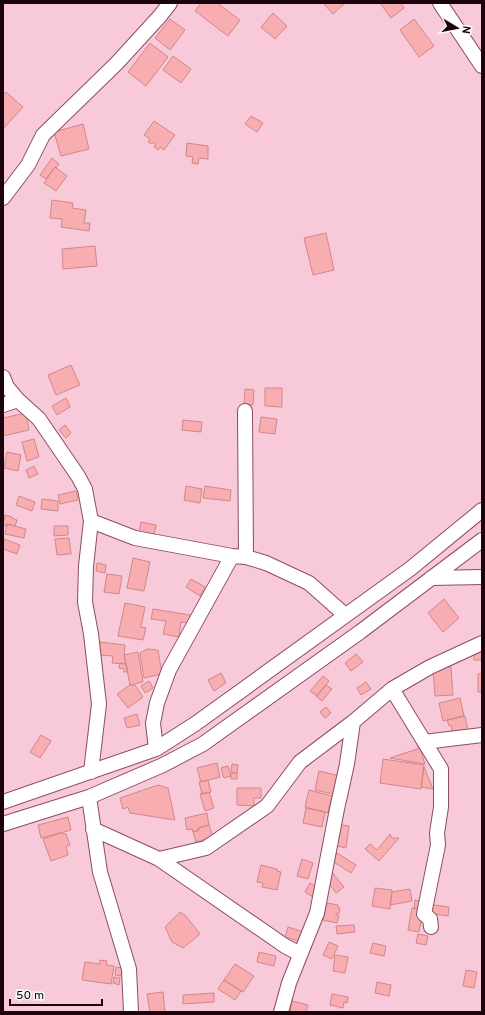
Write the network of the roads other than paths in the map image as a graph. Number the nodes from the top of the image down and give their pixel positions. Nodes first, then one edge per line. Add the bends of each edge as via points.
1 (170, 3) edge
2 (440, 3) edge
3 (482, 66) edge
4 (3, 198) edge
5 (3, 377) edge
6 (18, 400) junction
7 (3, 405) edge
8 (245, 411) dead end
9 (482, 510) edge
10 (91, 521) junction
11 (482, 540) edge
12 (239, 556) junction
13 (482, 577) edge
14 (431, 578) junction
15 (345, 615) junction
16 (482, 643) edge
17 (392, 689) junction
18 (353, 722) junction
19 (482, 735) edge
20 (424, 742) junction
21 (156, 749) junction
22 (91, 772) junction
23 (89, 797) junction
24 (3, 802) edge
25 (3, 824) edge
26 (93, 830) junction
27 (159, 859) junction
28 (431, 927) dead end
29 (300, 954) junction
30 (131, 1012) edge
31 (281, 1012) edge

1 - 4 street via 117,63 43,135 28,165
2 - 3 street
5 - 6 street via 7,387
6 - 7 street
6 - 10 street via 39,419 86,489
8 - 12 street
9 - 15 street via 410,569
10 - 12 street via 135,538
10 - 22 street via 85,602 99,704
11 - 14 street
12 - 15 street via 266,563 309,583
12 - 21 street via 170,670 157,702 154,723
13 - 14 street
14 - 23 street via 203,744 163,765
15 - 21 street via 195,724
16 - 17 street via 430,666
17 - 18 street
17 - 20 street
18 - 27 street via 300,762 267,806 206,848
18 - 29 street via 317,913
19 - 20 street
20 - 28 street via 441,769 438,845 424,914 430,919
21 - 22 street
22 - 24 street
23 - 25 street
23 - 26 street
26 - 27 street
26 - 30 street via 100,872 129,968
27 - 29 street
29 - 31 street

